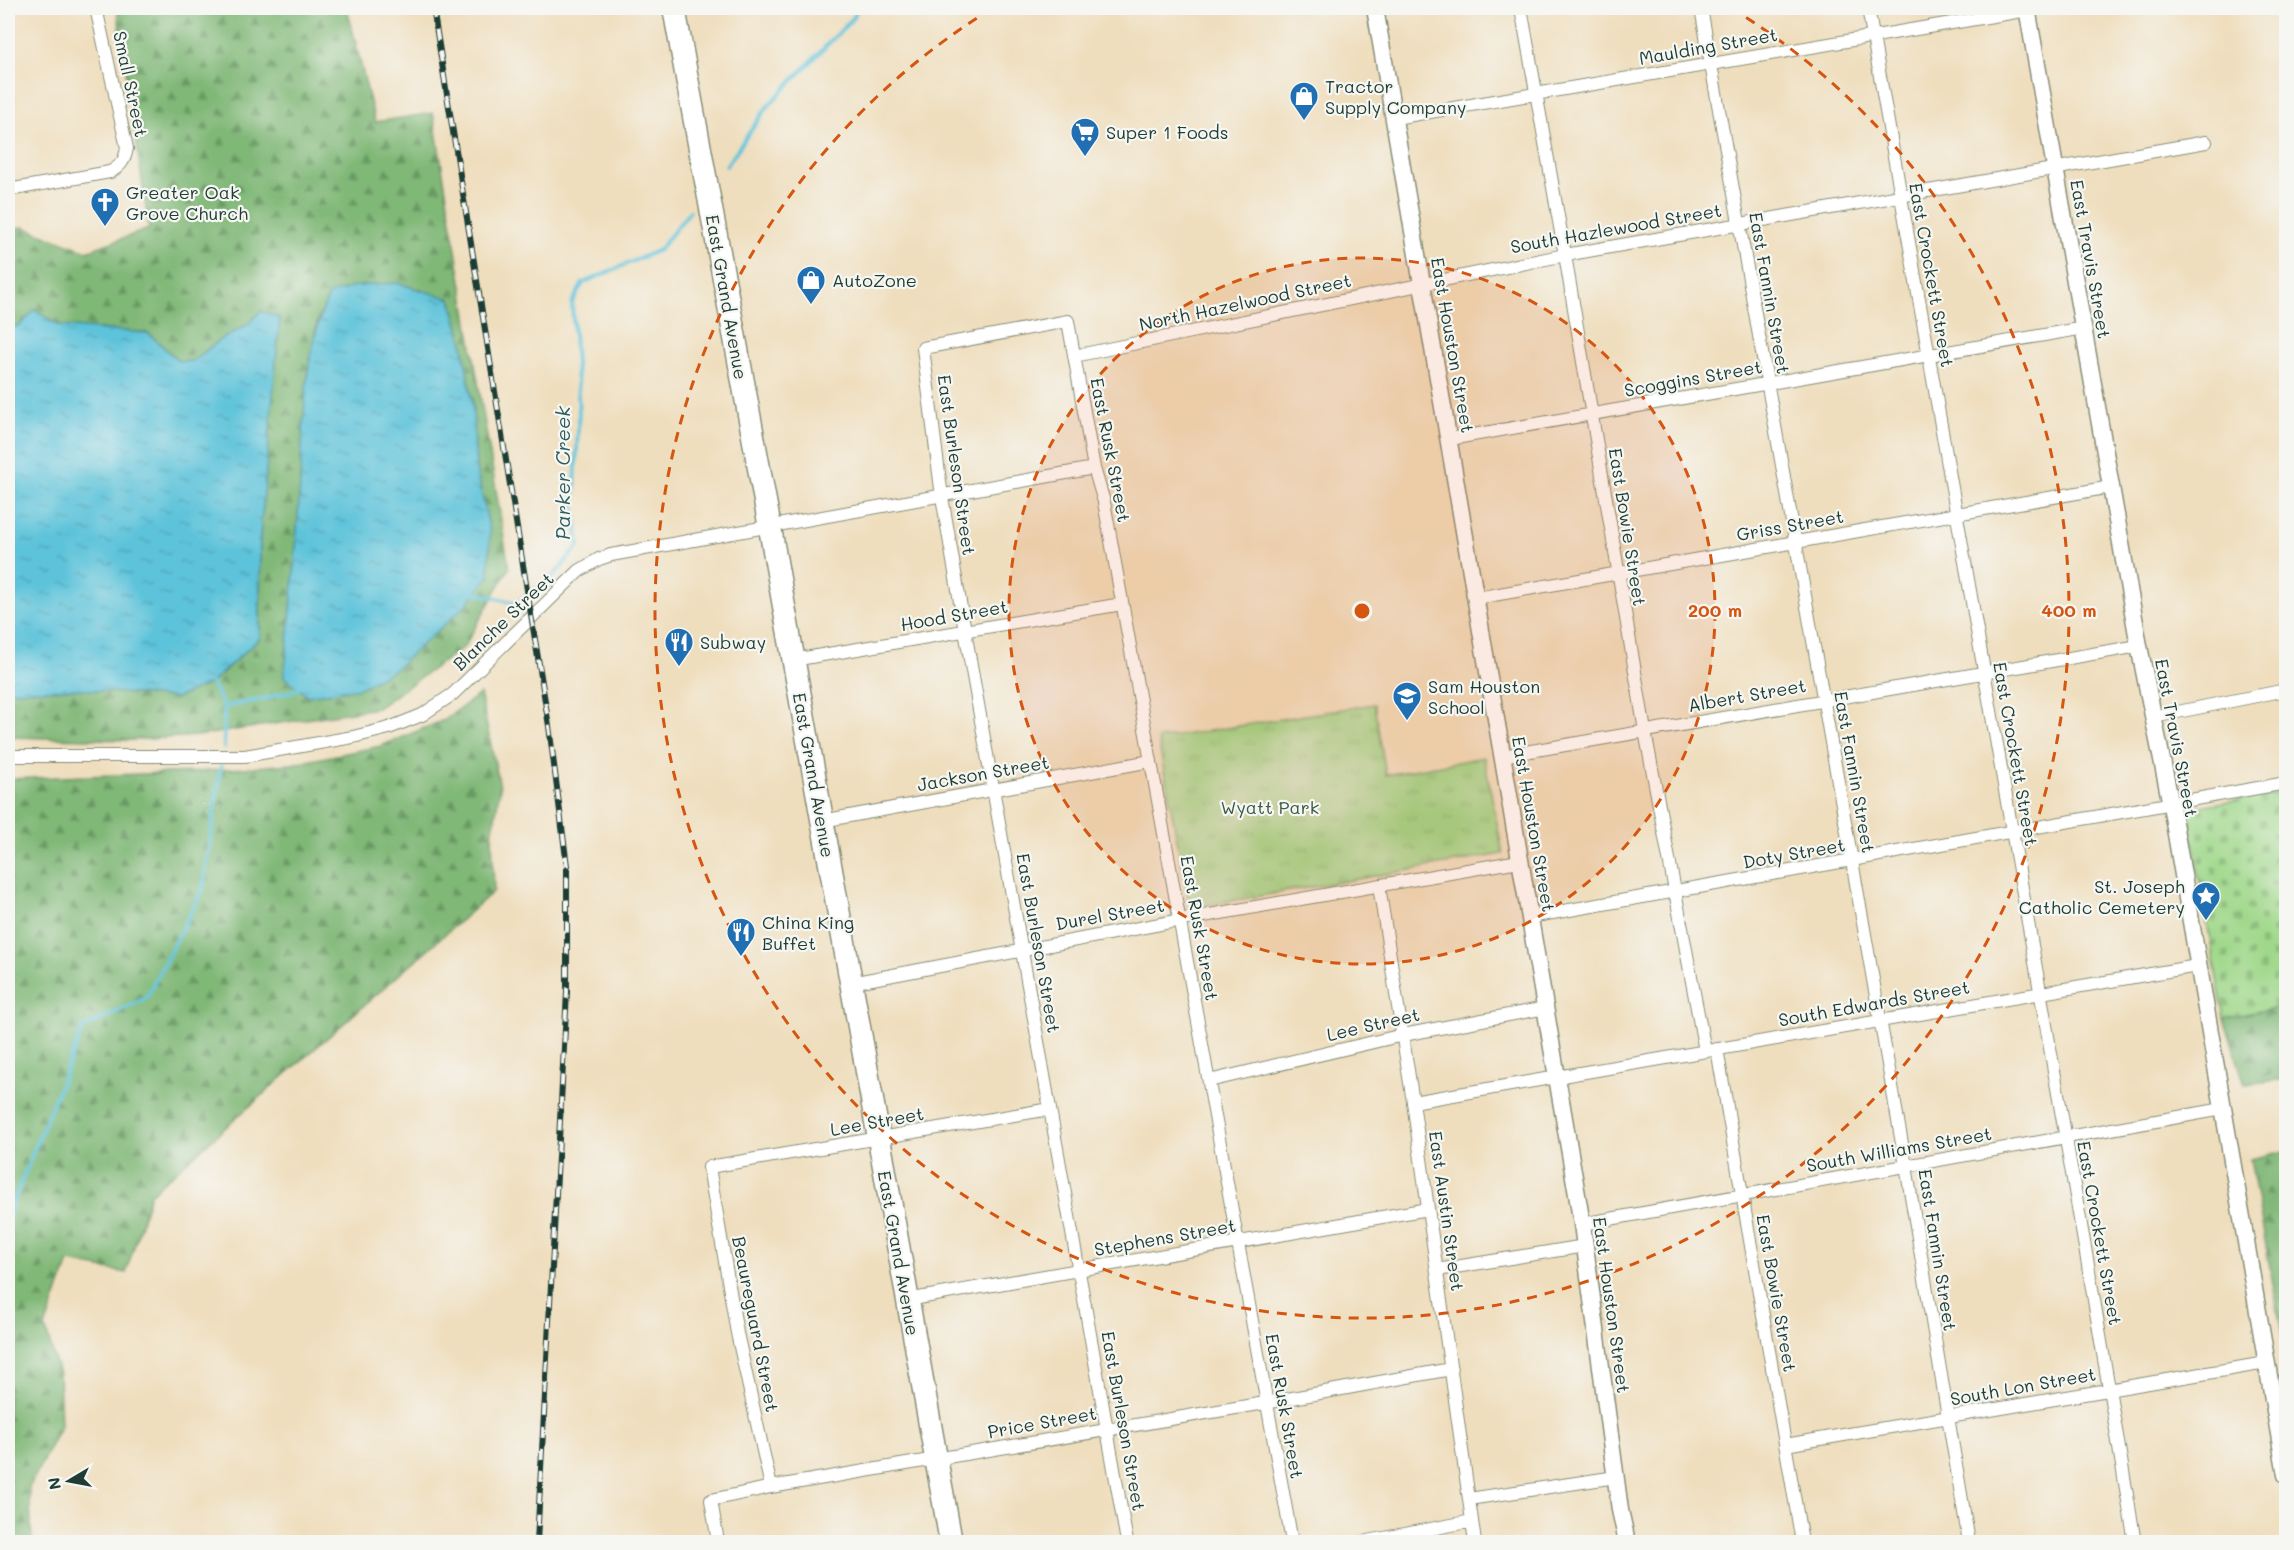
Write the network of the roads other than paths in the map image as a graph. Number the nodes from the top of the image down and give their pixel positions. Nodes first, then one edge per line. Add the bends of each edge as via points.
1 (96, 8) edge
2 (657, 8) edge
3 (674, 8) edge
4 (1375, 8) edge
5 (1521, 8) edge
6 (1701, 8) edge
7 (1868, 8) edge
8 (2027, 9) edge
9 (1872, 36) junction
10 (683, 55) junction
11 (1711, 64) junction
12 (1536, 94) junction
13 (1395, 118) junction
14 (2206, 142) dead end
15 (2055, 169) junction
16 (8, 189) edge
17 (1900, 196) junction
18 (1739, 223) junction
19 (1565, 255) junction
20 (1424, 285) junction
21 (2084, 328) junction
22 (923, 348) joint
23 (1927, 355) junction
24 (1074, 356) junction
25 (1768, 383) junction
26 (1591, 415) junction
27 (1450, 440) junction
28 (1094, 468) junction
29 (2111, 487) junction
30 (942, 497) junction
31 (1955, 514) junction
32 (770, 528) junction
33 (1796, 542) junction
34 (1617, 574) junction
35 (1476, 598) junction
36 (1122, 604) junction
37 (965, 631) junction
38 (2139, 646) junction
39 (793, 660) junction
40 (1983, 673) junction
41 (2286, 690) edge
42 (1824, 700) junction
43 (2153, 717) junction
44 (1645, 731) junction
45 (8, 756) edge
46 (1502, 756) junction
47 (1151, 761) junction
48 (2286, 783) edge
49 (994, 789) junction
50 (2171, 805) junction
51 (822, 821) junction
52 (2011, 833) junction
53 (1519, 861) junction
54 (1852, 861) junction
55 (1379, 886) junction
56 (1674, 892) junction
57 (1530, 917) junction
58 (1181, 920) junction
59 (1021, 949) junction
60 (2197, 966) junction
61 (850, 983) junction
62 (2039, 993) junction
63 (1546, 1008) junction
64 (1881, 1020) junction
65 (1403, 1035) junction
66 (1711, 1050) junction
67 (1557, 1076) junction
68 (1209, 1082) junction
69 (1413, 1102) junction
70 (1050, 1109) junction
71 (2223, 1109) junction
72 (2066, 1137) junction
73 (879, 1139) junction
74 (1906, 1166) junction
75 (709, 1167) joint
76 (1742, 1195) junction
77 (1428, 1209) junction
78 (1582, 1224) junction
79 (1237, 1242) junction
80 (1585, 1246) junction
81 (1080, 1270) junction
82 (1437, 1270) junction
83 (907, 1300) junction
84 (2266, 1363) junction
85 (1451, 1369) junction
86 (2108, 1390) junction
87 (1265, 1403) junction
88 (1948, 1417) junction
89 (1106, 1429) junction
90 (1785, 1445) junction
91 (936, 1459) junction
92 (2286, 1465) edge
93 (1616, 1477) junction
94 (771, 1487) junction
95 (1469, 1499) junction
96 (1472, 1521) junction
97 (718, 1542) edge
98 (951, 1542) edge
99 (1127, 1542) edge
100 (1292, 1542) edge
101 (1363, 1542) edge
102 (1475, 1542) edge
103 (1627, 1542) edge
104 (1802, 1542) edge
105 (1969, 1542) edge
106 (2135, 1542) edge

1 - 16 street, Small Street via 126,157 111,172
2 - 10 highway
3 - 10 highway, East Grand Avenue
4 - 13 main road, East Houston Street
5 - 12 street, East Bowie Street
6 - 11 street, East Fannin Street
7 - 9 street, East Crockett Street
8 - 9 street, Maulding Street
8 - 15 main road, East Travis Street
9 - 11 street, Maulding Street
9 - 17 street, East Crockett Street
10 - 32 highway, East Grand Avenue
11 - 12 street, Maulding Street
11 - 18 street, East Fannin Street
12 - 13 street, Maulding Street
12 - 19 street, East Bowie Street
13 - 20 main road, East Houston Street
14 - 15 street, South Hazlewood Street
15 - 17 street, South Hazlewood Street
15 - 21 main road, East Travis Street
17 - 18 street, South Hazlewood Street
17 - 23 street, East Crockett Street
18 - 19 street, South Hazlewood Street
18 - 25 street, East Fannin Street
19 - 20 street, South Hazlewood Street via 1442,278
19 - 26 street, East Bowie Street
20 - 24 street, North Hazelwood Street
20 - 27 main road, East Houston Street
21 - 23 street, Scoggins Street
21 - 29 main road, East Travis Street
22 - 24 street, East Rusk Street via 1068,321
22 - 30 street, East Burleson Street
23 - 25 street, Scoggins Street
23 - 31 street, East Crockett Street
24 - 28 street, East Rusk Street
25 - 26 street, Scoggins Street
25 - 33 street, East Fannin Street
26 - 27 street, Scoggins Street
26 - 34 street, East Bowie Street
27 - 35 main road, East Houston Street
28 - 30 street, Blanche Street
28 - 36 street, East Rusk Street
29 - 31 street, Griss Street
29 - 38 main road, East Travis Street
30 - 32 street, Blanche Street
30 - 37 street, East Burleson Street
31 - 33 street, Griss Street
31 - 40 street, East Crockett Street
32 - 39 highway, East Grand Avenue
32 - 45 street, Blanche Street via 599,559 579,571 453,694 406,723 372,734 238,756
33 - 34 street, Griss Street
33 - 42 street, East Fannin Street
34 - 35 street, Griss Street
34 - 44 street, East Bowie Street
35 - 46 main road, East Houston Street
36 - 37 street, Hood Street
36 - 47 street, East Rusk Street
37 - 39 street, Hood Street
37 - 49 street, East Burleson Street
38 - 40 street, Albert Street
38 - 43 main road, East Travis Street
39 - 51 highway, East Grand Avenue
40 - 42 street, Albert Street
40 - 52 street, East Crockett Street
41 - 43 street
42 - 44 street, Albert Street
42 - 54 street, East Fannin Street
43 - 50 main road, East Travis Street
44 - 46 street, Albert Street
44 - 56 street, East Bowie Street
46 - 53 main road, East Houston Street
47 - 49 street, Jackson Street
47 - 58 street, East Rusk Street
48 - 50 street, Doty Street
49 - 51 street, Jackson Street
49 - 59 street, East Burleson Street
50 - 52 street, Doty Street
50 - 60 main road, East Travis Street
51 - 61 highway, East Grand Avenue
52 - 54 street, Doty Street
52 - 62 street, East Crockett Street
53 - 55 street, Durel Street
53 - 57 main road, East Houston Street
54 - 56 street, Doty Street
54 - 64 street, East Fannin Street
55 - 58 street, Durel Street
55 - 65 street, East Austin Street
56 - 57 street, Doty Street
56 - 66 street, East Bowie Street
57 - 63 main road, East Houston Street
58 - 59 street, Durel Street
58 - 68 street, East Rusk Street
59 - 61 street, Durel Street
59 - 70 street, East Burleson Street
60 - 62 street, South Edwards Street
60 - 71 main road, East Travis Street
61 - 73 highway, East Grand Avenue
62 - 64 street, South Edwards Street
62 - 72 street, East Crockett Street
63 - 65 street, Lee Street
63 - 67 main road, East Houston Street
64 - 66 street, South Edwards Street
64 - 74 street, East Fannin Street
65 - 68 street, Lee Street
65 - 69 street, East Austin Street
66 - 67 street, South Edwards Street
66 - 76 street, East Bowie Street
67 - 69 street, South Edwards Street
67 - 78 main road, East Houston Street
68 - 79 street, East Rusk Street
69 - 77 street, East Austin Street
70 - 73 street, Lee Street
70 - 81 street, East Burleson Street
71 - 72 street, South Williams Street
71 - 84 main road, East Travis Street
72 - 74 street, South Williams Street
72 - 86 street, East Crockett Street
73 - 75 street, Lee Street
73 - 83 highway, East Grand Avenue
74 - 76 street, South Williams Street
74 - 88 street, East Fannin Street
75 - 94 street, Beaureguard Street via 737,1333
76 - 78 street, South Williams Street
76 - 90 street, East Bowie Street
77 - 79 street, Stephens Street
77 - 82 street, East Austin Street
78 - 80 main road, East Houston Street
79 - 81 street, Stephens Street
79 - 87 street, East Rusk Street
80 - 82 street
80 - 93 main road, East Houston Street
81 - 83 street, Stephens Street
81 - 89 street, East Burleson Street
82 - 85 street, East Austin Street
83 - 91 highway, East Grand Avenue
84 - 86 street, South Lon Street
84 - 92 main road, East Travis Street
85 - 87 street, Price Street
85 - 95 street, East Austin Street
86 - 88 street, South Lon Street
86 - 106 street, East Crockett Street
87 - 89 street, Price Street
87 - 100 street, East Rusk Street
88 - 90 street, South Lon Street
88 - 105 street, East Fannin Street
89 - 91 street, Price Street
89 - 99 street, East Burleson Street
90 - 104 street, East Bowie Street
91 - 94 street, Price Street
91 - 98 highway, East Grand Avenue
93 - 95 street
93 - 103 main road, East Houston Street
94 - 97 street, Price Street via 711,1500
95 - 96 street, East Austin Street
96 - 101 street
96 - 102 street, East Austin Street

